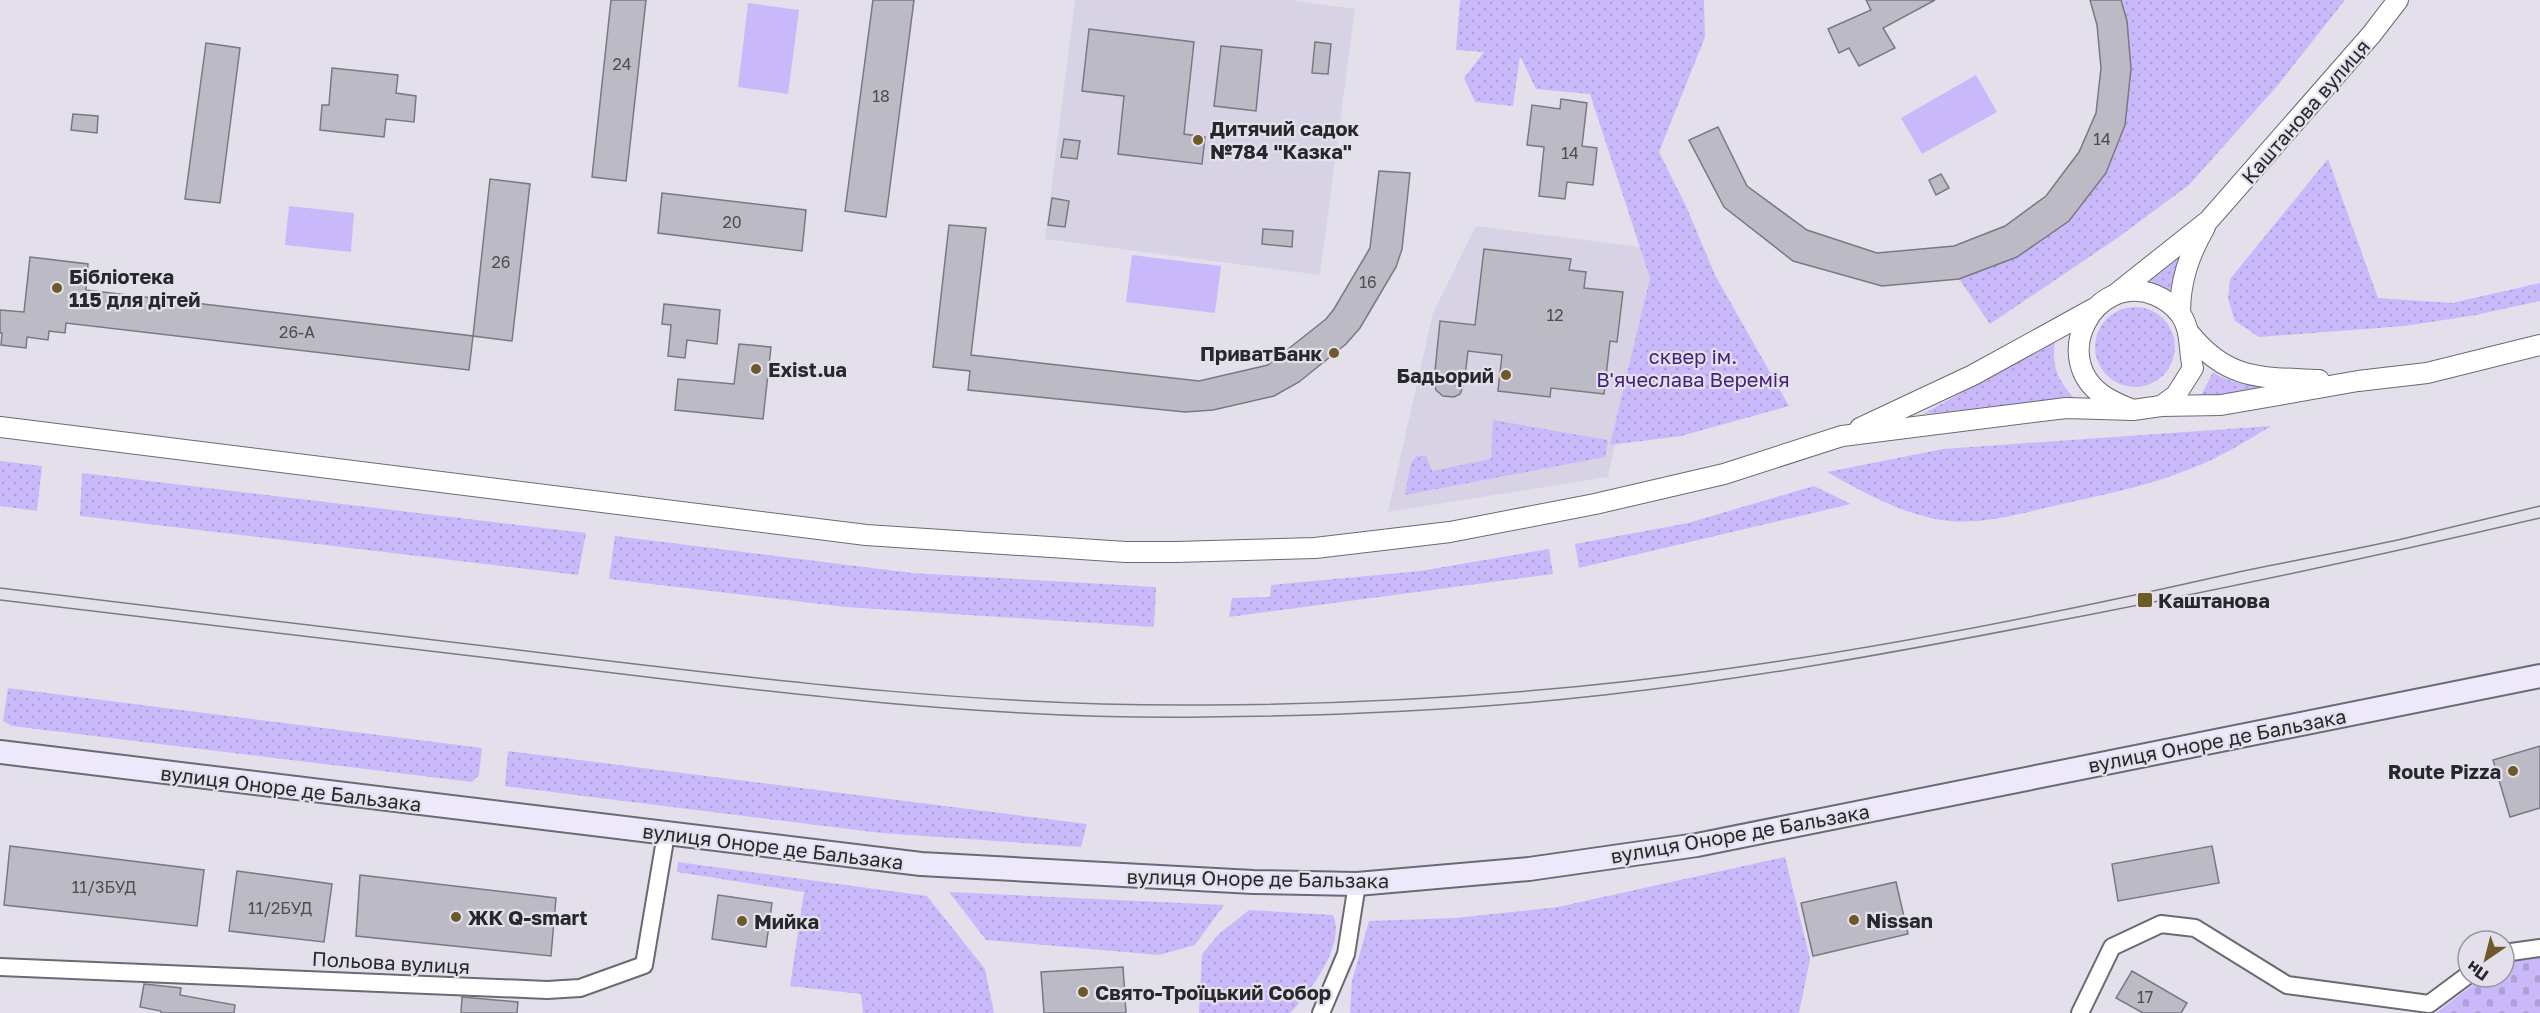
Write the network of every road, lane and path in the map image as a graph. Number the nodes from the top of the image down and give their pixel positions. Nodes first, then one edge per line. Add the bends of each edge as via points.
1 (2398, 0) edge
2 (2209, 220) junction
3 (2115, 295) junction
4 (2095, 308) junction
5 (2180, 313) junction
6 (2190, 334) junction
7 (2540, 345) edge
8 (2358, 381) junction
9 (2161, 406) junction
10 (2133, 410) junction
11 (0, 427) edge
12 (1842, 436) junction
13 (2540, 676) edge
14 (0, 752) edge
15 (666, 834) junction
16 (1357, 884) junction
17 (2540, 948) edge
18 (2516, 951) edge
19 (0, 967) edge
20 (2456, 984) edge
21 (1320, 1013) edge
22 (2080, 1013) edge

1 - 2 street, Каштанова вулиця
2 - 3 street, Каштанова вулиця
2 - 5 street, Каштанова вулиця via 2185,271
3 - 4 street
3 - 5 street via 2150,293 2172,304
4 - 10 street via 2079,342 2080,367 2103,396
4 - 12 street via 1973,375
5 - 6 street
6 - 8 street via 2222,364 2254,377
6 - 9 street via 2193,368 2176,395
7 - 8 street via 2427,373
8 - 9 street via 2221,405
9 - 10 street
10 - 12 street via 2066,408
11 - 12 street via 866,535 1166,552 1315,548 1450,532 1724,474
13 - 16 main road, вулиця Оноре де Бальзака via 1697,845 1529,869
14 - 15 main road, вулиця Оноре де Бальзака
15 - 16 main road, вулиця Оноре де Бальзака via 921,864
15 - 19 street, Польова вулиця via 644,965 580,988 547,990
16 - 21 street via 1346,954
17 - 18 street
20 - 22 street via 2429,1004 2287,985 2195,928 2161,924 2112,947

